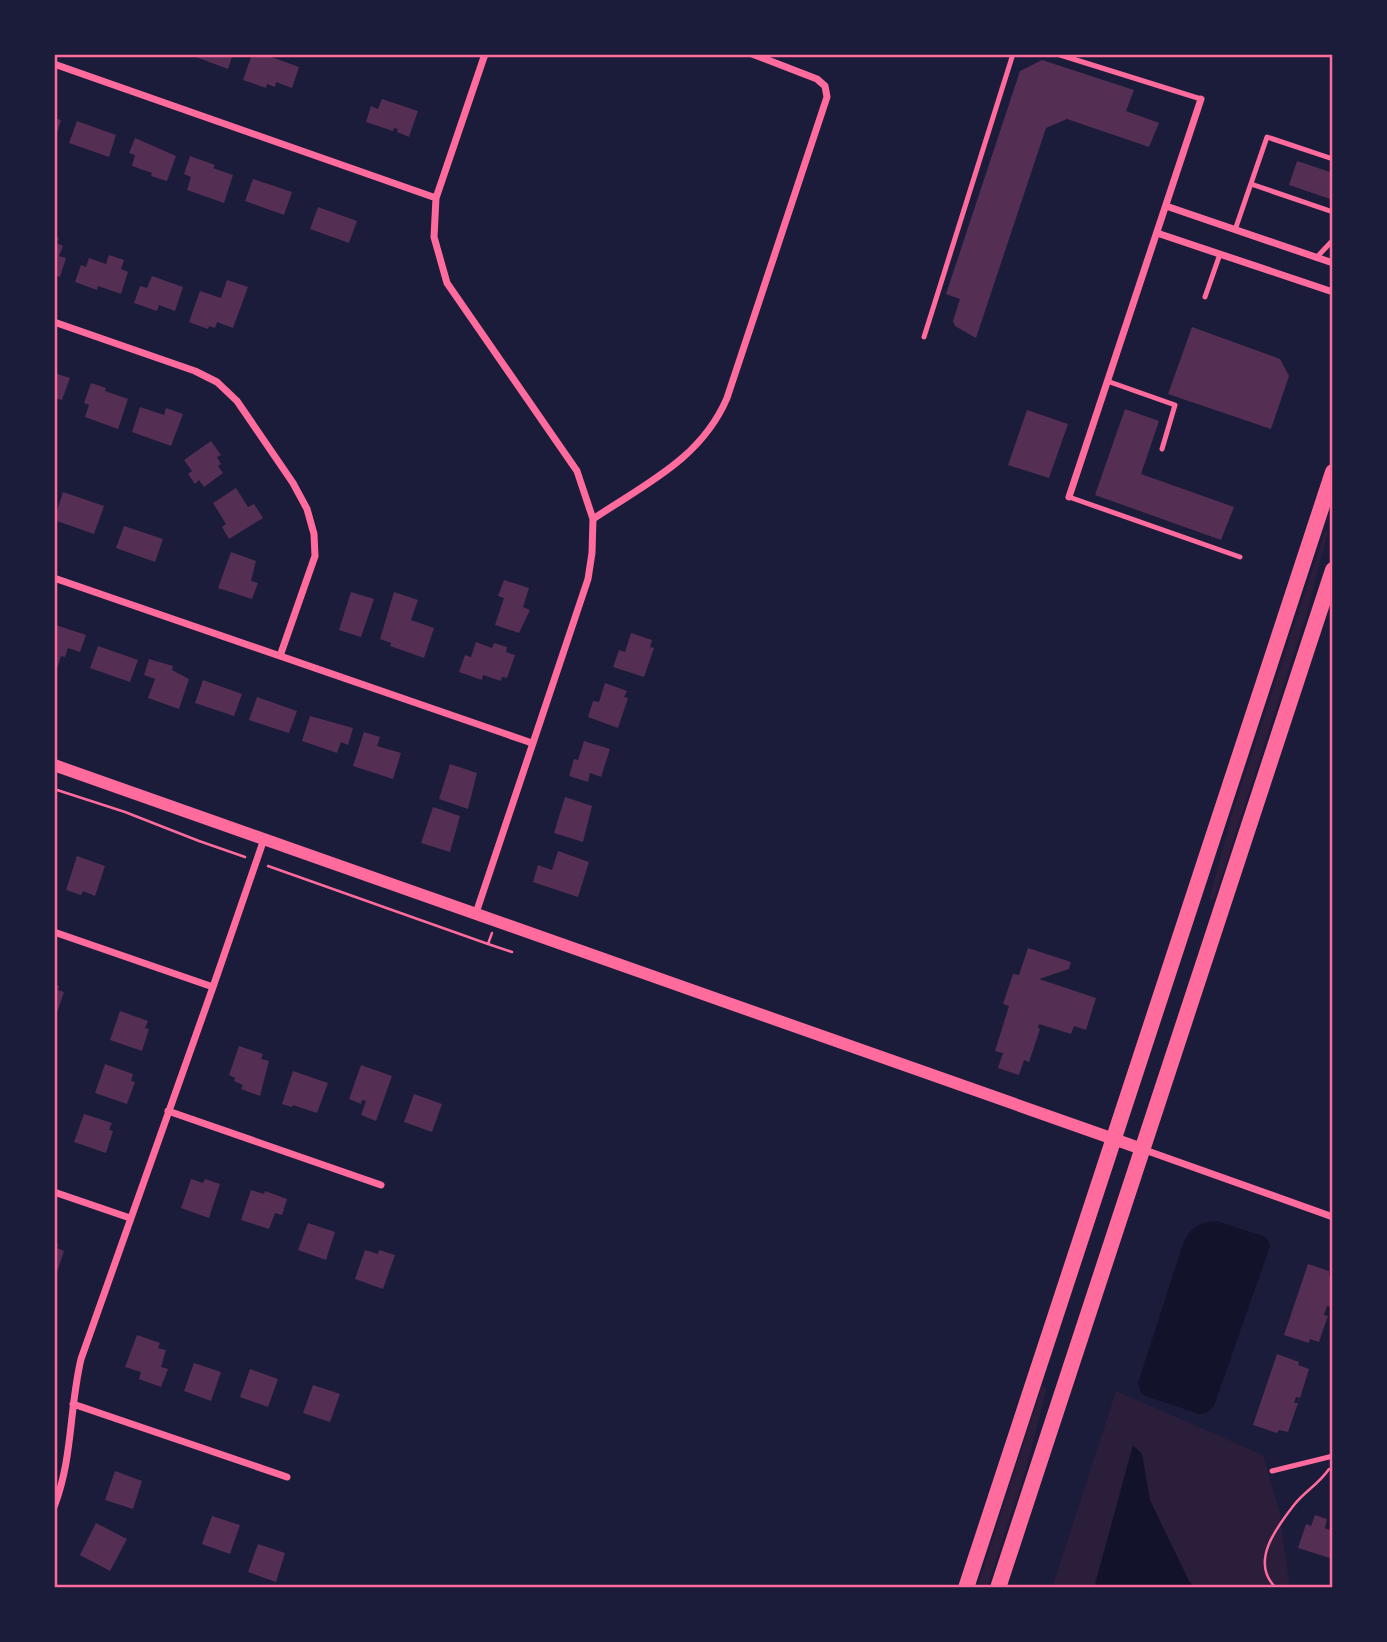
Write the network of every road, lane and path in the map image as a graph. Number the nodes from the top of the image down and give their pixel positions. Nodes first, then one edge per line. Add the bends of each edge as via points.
1 (485, 54) edge
2 (752, 54) edge
3 (1013, 54) edge
4 (1057, 54) edge
5 (54, 64) edge
6 (1201, 99) joint
7 (1333, 159) edge
8 (1251, 184) junction
9 (436, 198) junction
10 (1166, 206) junction
11 (1333, 212) edge
12 (1235, 230) junction
13 (1157, 233) junction
14 (1333, 240) edge
15 (1220, 254) junction
16 (1316, 258) junction
17 (1333, 263) edge
18 (1333, 292) edge
19 (1205, 297) dead end
20 (54, 322) edge
21 (924, 337) dead end
22 (1107, 382) junction
23 (1162, 449) dead end
24 (1333, 472) edge
25 (1069, 497) joint
26 (593, 519) junction
27 (1240, 557) dead end
28 (1333, 570) edge
29 (54, 578) edge
30 (280, 656) junction
31 (532, 743) junction
32 (54, 765) edge
33 (54, 789) edge
34 (264, 839) junction
35 (256, 861) junction
36 (476, 913) junction
37 (497, 920) junction
38 (54, 932) edge
39 (488, 944) junction
40 (512, 951) dead end
41 (213, 987) junction
42 (168, 1111) junction
43 (1113, 1139) junction
44 (1142, 1149) junction
45 (381, 1185) dead end
46 (54, 1192) edge
47 (1333, 1217) edge
48 (130, 1218) junction
49 (73, 1404) junction
50 (1333, 1455) edge
51 (1330, 1466) dead end
52 (1272, 1471) dead end
53 (286, 1477) dead end
54 (54, 1507) edge
55 (966, 1588) edge
56 (998, 1588) edge
57 (1276, 1588) edge

1 - 9 street
2 - 26 street via 804,72 825,86 825,106 727,398 717,419 686,457
3 - 21 lane
4 - 6 lane
5 - 9 street
6 - 10 street
7 - 8 lane via 1267,137
8 - 11 lane
8 - 12 lane
9 - 26 street via 434,237 447,283 577,471
10 - 12 street
10 - 13 street
12 - 16 street
13 - 15 street
13 - 22 street
14 - 16 lane
15 - 18 street
15 - 19 lane
16 - 17 street
20 - 30 street via 207,376 237,401 293,483 307,509 314,556
22 - 23 lane via 1175,405
22 - 25 street
24 - 43 main road
25 - 27 lane
26 - 31 street via 588,579
28 - 44 main road
29 - 30 street
30 - 31 street
31 - 36 street
32 - 34 street
33 - 35 path
34 - 35 street
34 - 36 street
35 - 39 path
35 - 41 street
36 - 37 street
37 - 39 path
37 - 43 street
38 - 41 street
39 - 40 path
41 - 42 street
42 - 45 street
42 - 48 street
43 - 44 street
43 - 55 main road
44 - 47 street
44 - 56 main road
46 - 48 street
48 - 49 street via 81,1359
49 - 53 street
49 - 54 street via 68,1464
50 - 52 lane
51 - 57 path via 1275,1528 1264,1566

